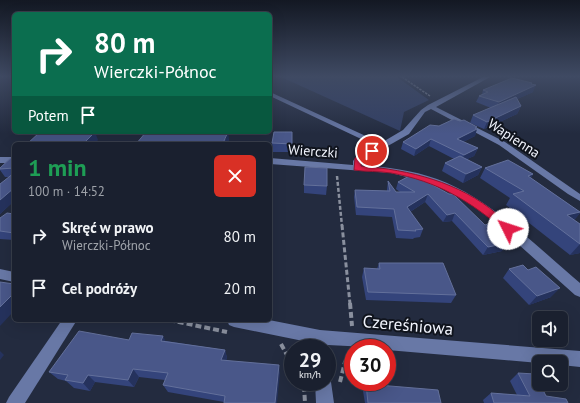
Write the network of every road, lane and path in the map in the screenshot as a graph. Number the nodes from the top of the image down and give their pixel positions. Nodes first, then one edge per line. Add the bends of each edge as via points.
1 (274, 96) edge
2 (431, 96) edge
3 (452, 96) edge
4 (440, 102) junction
5 (430, 106) junction
6 (382, 146) junction
7 (0, 160) edge
8 (12, 160) edge
9 (272, 162) edge
10 (357, 168) junction
11 (337, 172) dead end
12 (580, 198) edge
13 (0, 274) edge
14 (12, 276) edge
15 (580, 291) edge
16 (69, 322) edge
17 (242, 322) edge
18 (352, 327) dead end
19 (308, 339) edge
20 (336, 343) edge
21 (580, 360) edge
22 (304, 391) edge
23 (324, 391) edge
24 (15, 403) edge
25 (305, 403) edge
26 (325, 403) edge

1 - 6 street
2 - 4 path
3 - 4 street
4 - 5 street
5 - 6 street via 418,115 406,132
5 - 12 street, Wapienna via 484,132
6 - 10 street via 360,158 357,161
7 - 8 street
9 - 10 street, Wierczki
10 - 15 street, Wierczki via 412,174 459,193 484,208
11 - 18 path
13 - 14 street
16 - 24 street
17 - 19 street, Czereśniowa
20 - 21 street, Czereśniowa
22 - 25 path
23 - 26 street

